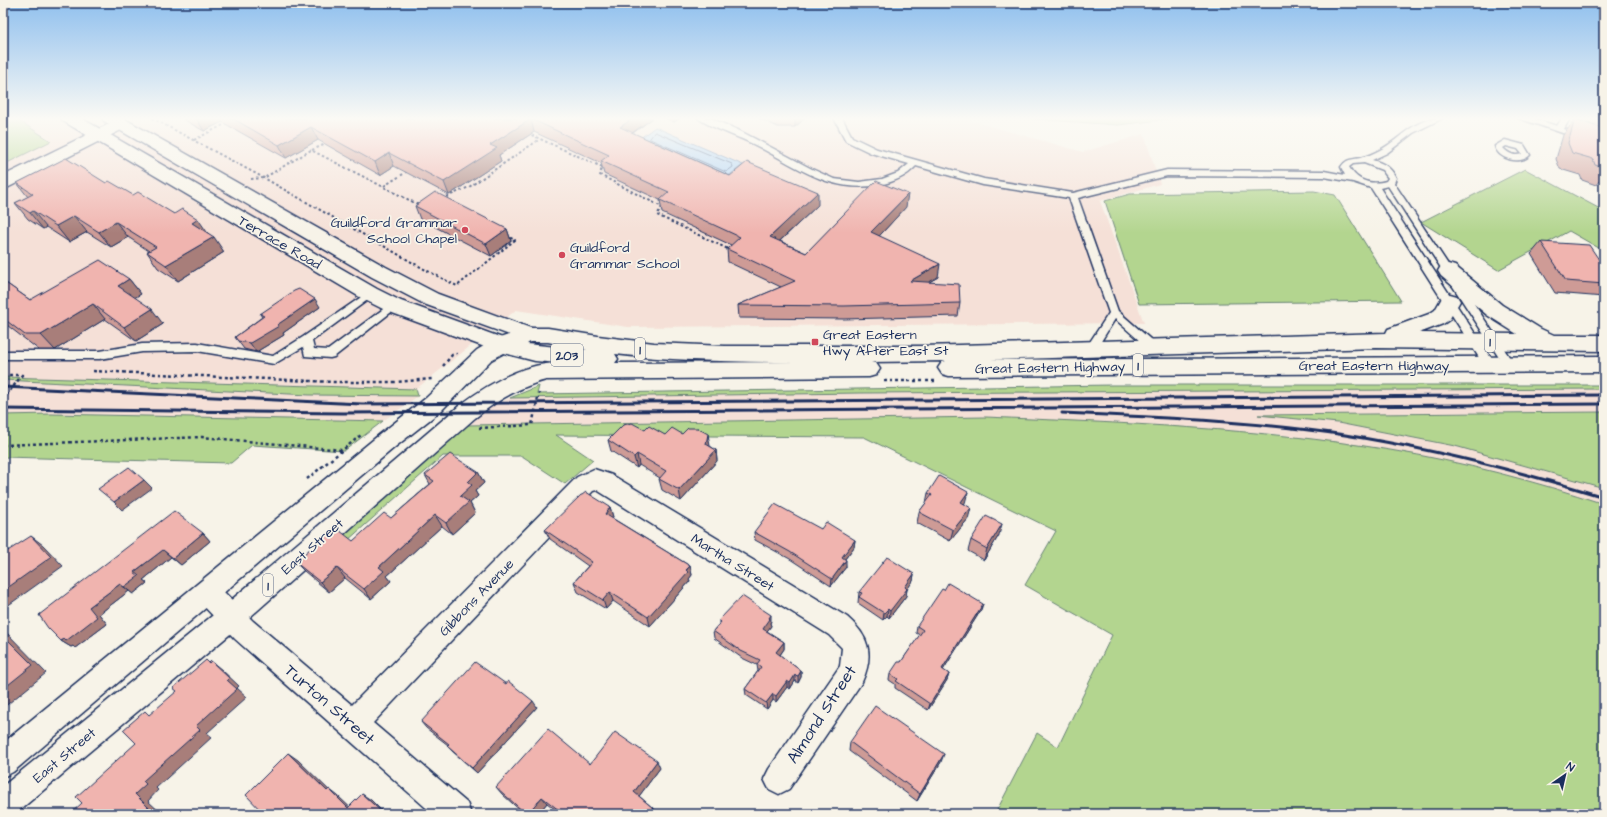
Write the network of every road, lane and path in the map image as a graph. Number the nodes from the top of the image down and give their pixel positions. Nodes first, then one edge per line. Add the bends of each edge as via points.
1 (57, 156) edge
2 (133, 156) edge
3 (178, 156) edge
4 (224, 156) edge
5 (301, 156) edge
6 (323, 156) edge
7 (515, 156) edge
8 (578, 156) edge
9 (782, 156) edge
10 (891, 156) edge
11 (1373, 156) edge
12 (1385, 156) edge
13 (1364, 160) junction
14 (914, 163) junction
15 (1345, 167) junction
16 (410, 170) edge
17 (1390, 173) junction
18 (1324, 174) junction
19 (264, 178) junction
20 (1355, 180) junction
21 (3, 183) edge
22 (1390, 183) junction
23 (229, 185) junction
24 (1374, 186) junction
25 (383, 187) junction
26 (1073, 196) junction
27 (445, 204) edge
28 (420, 206) edge
29 (501, 233) edge
30 (731, 250) edge
31 (1448, 271) junction
32 (370, 294) junction
33 (1450, 301) junction
34 (394, 306) junction
35 (1114, 313) junction
36 (529, 335) junction
37 (307, 340) junction
38 (1376, 340) junction
39 (1475, 341) junction
40 (1495, 341) junction
41 (1553, 342) junction
42 (1604, 343) edge
43 (501, 345) junction
44 (1153, 346) junction
45 (1091, 348) junction
46 (3, 355) edge
47 (1499, 364) junction
48 (1604, 364) edge
49 (631, 370) junction
50 (3, 375) edge
51 (540, 389) dead end
52 (3, 400) edge
53 (473, 432) dead end
54 (3, 445) edge
55 (342, 450) dead end
56 (604, 482) joint
57 (207, 592) junction
58 (232, 616) junction
59 (856, 648) joint
60 (353, 724) junction
61 (3, 762) edge
62 (779, 779) dead end
63 (3, 805) edge
64 (456, 814) edge

1 - 21 main road
2 - 32 main road, Terrace Road / 203
3 - 23 main road, Terrace Road
4 - 19 path
5 - 19 path
6 - 25 path
7 - 27 path via 469,187 438,201
8 - 30 path via 602,167 600,175 662,207 657,215
9 - 14 lane via 816,176 839,184 860,186 892,181 904,174
10 - 14 lane
11 - 13 lane
12 - 17 lane
13 - 15 lane via 1354,161
13 - 17 lane via 1384,167
14 - 26 lane via 983,182
15 - 18 lane
15 - 20 lane
16 - 25 path
17 - 22 lane
18 - 20 lane
18 - 26 lane via 1167,173
19 - 23 path via 236,181
19 - 29 path via 457,286 515,240
20 - 24 lane
22 - 24 lane
22 - 31 lane
23 - 36 main road, Terrace Road via 379,272 431,299
24 - 33 lane
25 - 28 path
26 - 35 lane
31 - 40 lane
31 - 41 main road via 1509,319 1529,332
32 - 34 main road, Terrace Road / 203
32 - 37 lane
33 - 38 main road via 1442,315 1436,319
33 - 39 lane
34 - 37 lane via 330,354 309,353
34 - 43 main road, Terrace Road / 203
35 - 44 lane
35 - 45 lane
36 - 43 main road, 1
36 - 45 main road, Great Eastern Highway / 1 via 548,335 647,350 725,354 923,354
37 - 46 lane via 274,360 197,346 142,348 100,355
38 - 39 main road, Great Eastern Highway / 1
38 - 44 main road, Great Eastern Highway / 1
39 - 40 main road, Great Eastern Highway / 1
39 - 47 lane
40 - 41 main road, Great Eastern Highway / 1
40 - 47 lane
41 - 42 main road, Great Eastern Highway / 1
43 - 49 main road, Great Eastern Highway / 203 via 535,353 606,358
43 - 57 main road, 1 via 480,359 434,404
44 - 45 main road, Great Eastern Highway / 1
47 - 48 main road, Great Eastern Highway / 1
47 - 49 main road, Great Eastern Highway / 1
49 - 58 main road, East Street / 1 via 546,372 496,390 467,412
50 - 52 path, bridge via 22,375
51 - 53 path via 532,425 479,428
54 - 55 path via 202,437
56 - 59 main road, Martha Street via 838,626 850,636
56 - 60 main road, Gibbons Avenue via 594,480 585,484
57 - 58 main road, Turton Street
57 - 61 main road, 1
58 - 60 main road, Turton Street via 244,630
58 - 63 main road, East Street / 1
59 - 62 main road, Almond Street via 856,661 852,673
60 - 64 main road, Turton Street

